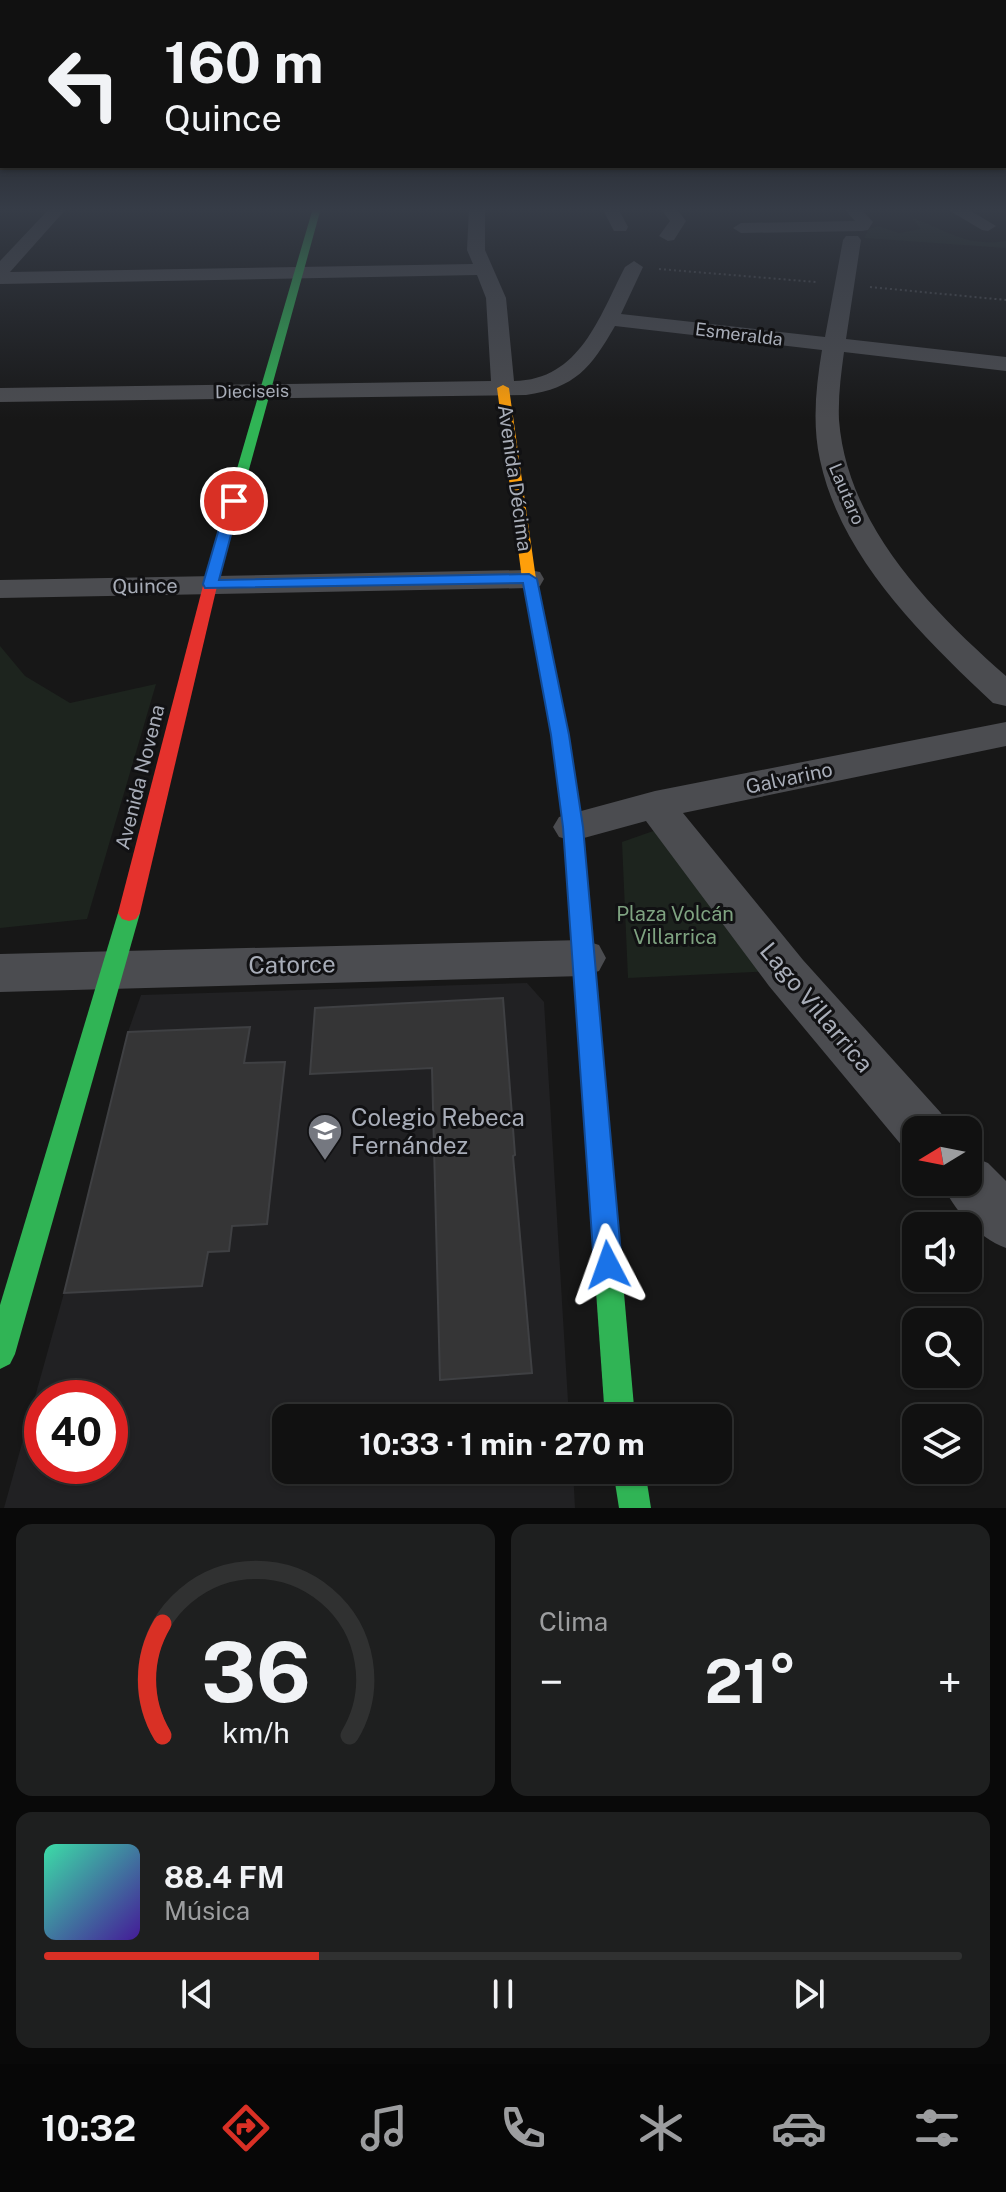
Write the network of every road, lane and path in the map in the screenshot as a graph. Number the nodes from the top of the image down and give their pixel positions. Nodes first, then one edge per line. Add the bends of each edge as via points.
1 (298, 278) edge
2 (488, 278) edge
3 (628, 278) edge
4 (849, 278) edge
5 (607, 319) junction
6 (834, 345) junction
7 (1006, 364) edge
8 (503, 388) junction
9 (265, 391) junction
10 (0, 395) edge
11 (529, 579) junction
12 (210, 584) junction
13 (0, 589) edge
14 (1006, 695) edge
15 (1006, 734) edge
16 (655, 805) junction
17 (573, 827) junction
18 (583, 958) junction
19 (115, 968) junction
20 (0, 973) edge
21 (910, 1116) edge
22 (982, 1196) edge
23 (1006, 1221) edge
24 (0, 1354) edge
25 (619, 1404) edge
26 (631, 1484) edge
27 (635, 1508) edge

1 - 9 street, Avenida Novena
2 - 8 street, Avenida Décima via 496,298
3 - 5 street
4 - 6 street, Lautaro
5 - 6 street, Esmeralda
5 - 8 street via 566,376 547,385
6 - 7 street, Esmeralda
6 - 14 street, Lautaro via 827,418 844,496 909,596
8 - 9 street, Dieciseis
8 - 11 street, Avenida Décima
9 - 10 street, Dieciseis
9 - 12 street, Avenida Novena
11 - 12 street, Quince
11 - 17 street, Avenida Décima
12 - 13 street, Quince
12 - 19 street, Avenida Novena
15 - 16 street, Galvarino
16 - 17 street, Galvarino
16 - 21 street, Lago Villarrica via 786,973
17 - 18 street, Avenida Décima
18 - 19 street, Catorce
18 - 25 street, Avenida Décima
19 - 20 street, Catorce
19 - 24 street, Avenida Novena
22 - 23 street
26 - 27 street

